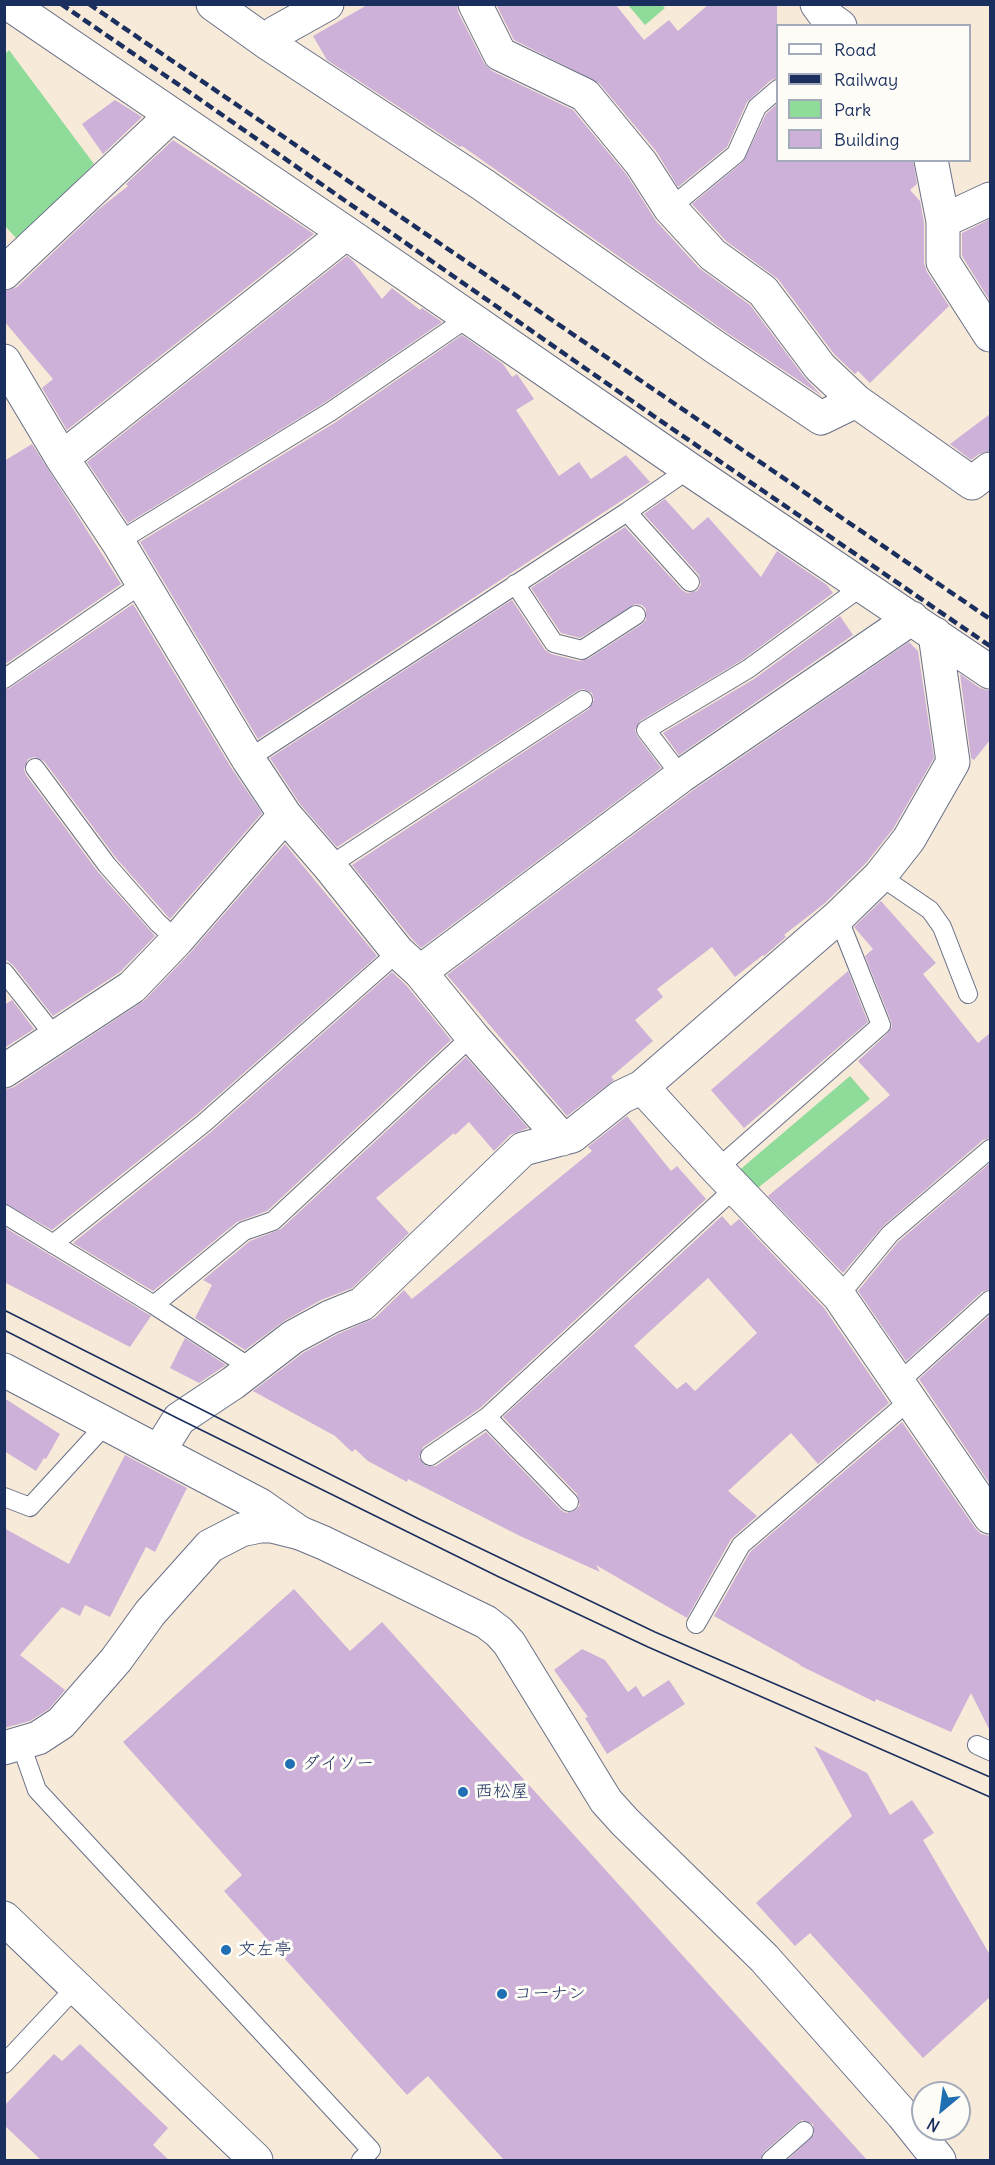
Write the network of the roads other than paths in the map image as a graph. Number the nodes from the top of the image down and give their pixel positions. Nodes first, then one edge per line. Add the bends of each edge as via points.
1 (8, 4) edge
2 (213, 4) edge
3 (327, 4) edge
4 (474, 4) edge
5 (817, 4) edge
6 (4, 13) edge
7 (837, 24) edge
8 (269, 44) junction
9 (776, 89) edge
10 (172, 115) junction
11 (931, 162) edge
12 (990, 199) edge
13 (670, 208) junction
14 (943, 220) junction
15 (346, 233) junction
16 (4, 273) edge
17 (469, 317) junction
18 (990, 335) edge
19 (4, 361) edge
20 (856, 401) junction
21 (62, 458) junction
22 (689, 469) junction
23 (990, 469) edge
24 (627, 512) junction
25 (118, 542) junction
26 (690, 582) dead end
27 (143, 583) junction
28 (515, 584) junction
29 (864, 585) junction
30 (636, 615) dead end
31 (924, 626) junction
32 (990, 672) edge
33 (4, 679) edge
34 (583, 700) dead end
35 (248, 759) junction
36 (35, 768) dead end
37 (681, 776) junction
38 (285, 815) junction
39 (329, 866) junction
40 (880, 876) junction
41 (838, 917) junction
42 (177, 940) junction
43 (409, 962) junction
44 (4, 972) edge
45 (968, 994) dead end
46 (472, 1036) junction
47 (56, 1038) junction
48 (4, 1071) edge
49 (642, 1087) junction
50 (562, 1139) junction
51 (990, 1149) edge
52 (726, 1179) junction
53 (4, 1214) edge
54 (53, 1244) junction
55 (839, 1296) junction
56 (990, 1300) edge
57 (154, 1305) junction
58 (251, 1368) junction
59 (4, 1370) edge
60 (904, 1391) junction
61 (487, 1417) junction
62 (107, 1424) junction
63 (159, 1451) junction
64 (430, 1456) dead end
65 (4, 1497) edge
66 (569, 1502) dead end
67 (990, 1517) edge
68 (300, 1533) junction
69 (696, 1623) dead end
70 (12, 1745) edge
71 (4, 1918) edge
72 (75, 1988) junction
73 (4, 2064) edge
74 (804, 2131) dead end
75 (256, 2160) edge
76 (361, 2160) edge
77 (771, 2160) edge
78 (939, 2160) edge

1 - 6 street
1 - 10 street
2 - 8 street
3 - 8 street via 275,33
4 - 13 street via 500,54 585,95 640,163
5 - 7 street
8 - 20 street via 482,184 821,418
9 - 13 lane via 757,107 736,154
10 - 15 street
10 - 16 street
11 - 14 street
12 - 14 street
13 - 20 street via 713,255 763,291 820,367
14 - 18 street via 943,262
15 - 17 street
15 - 21 street
17 - 22 street
17 - 25 lane via 330,412
19 - 21 street
20 - 23 street via 972,483
21 - 25 street
22 - 24 lane
22 - 29 street
24 - 26 lane
24 - 28 lane
25 - 27 street
27 - 33 lane
27 - 35 street
28 - 30 lane via 554,643 582,650
28 - 35 lane
29 - 31 street
29 - 37 lane via 748,669 646,730
31 - 32 street
31 - 37 street
31 - 40 street via 953,762 909,838
34 - 39 lane
35 - 38 street
36 - 42 lane via 107,865
37 - 43 street
38 - 39 street
38 - 42 street
39 - 43 street
40 - 41 street
40 - 45 lane via 930,910 942,927
41 - 49 street
41 - 52 lane via 881,1025
42 - 47 street via 132,987
43 - 46 street
43 - 54 lane
44 - 47 lane
46 - 50 street
46 - 57 lane via 273,1221 244,1231
47 - 48 street
49 - 50 street via 621,1096 572,1136
49 - 52 street
50 - 58 street via 523,1149 362,1304 293,1337
51 - 55 lane via 890,1234
52 - 55 street
52 - 61 lane
53 - 54 lane
54 - 57 lane
55 - 60 street
56 - 60 lane
57 - 58 lane
58 - 63 street via 179,1419
59 - 62 street
60 - 67 street
60 - 69 lane via 741,1545
61 - 64 lane
61 - 66 lane
62 - 63 street
62 - 65 lane via 30,1508
63 - 68 street via 260,1504
68 - 70 street via 260,1526 241,1530 210,1546 61,1723 38,1738
68 - 78 street via 486,1622 499,1632 606,1801 764,1958
70 - 76 lane via 37,1790 371,2150
71 - 72 street
72 - 73 lane
72 - 75 street
74 - 77 lane

